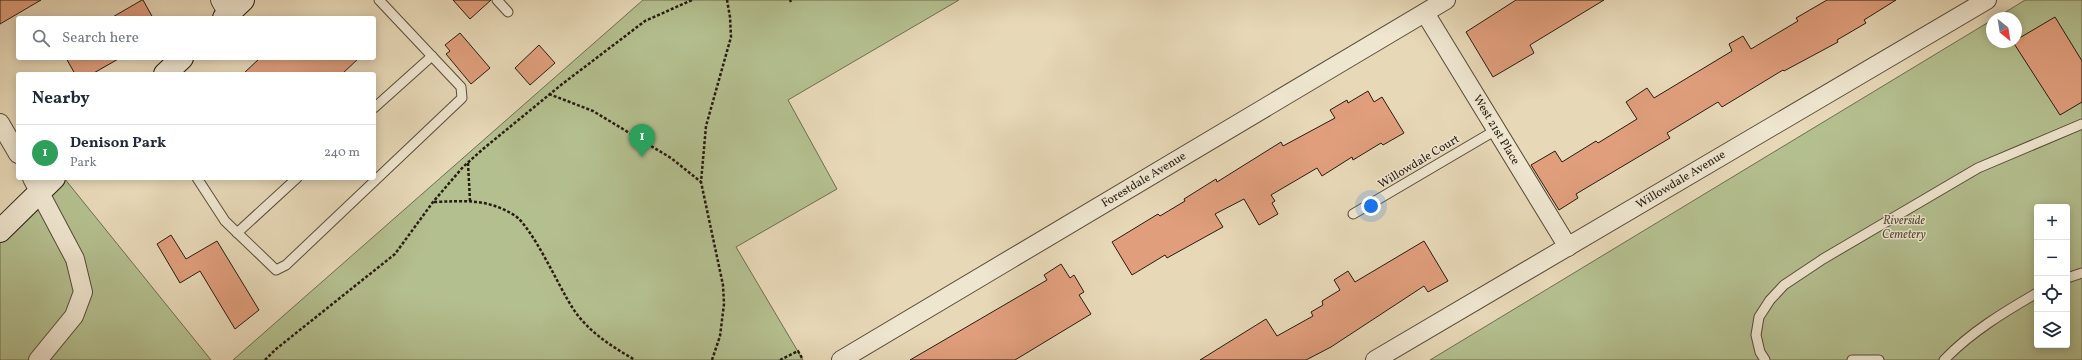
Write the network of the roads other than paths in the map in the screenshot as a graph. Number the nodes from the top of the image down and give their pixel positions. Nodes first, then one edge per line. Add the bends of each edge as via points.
1 (379, 0) edge
2 (497, 0) edge
3 (1446, 0) edge
4 (1987, 0) edge
5 (508, 12) dead end
6 (1425, 13) junction
7 (432, 56) junction
8 (180, 60) edge
9 (167, 72) edge
10 (376, 106) edge
11 (0, 123) edge
12 (2082, 124) edge
13 (1496, 130) junction
14 (16, 151) edge
15 (198, 180) edge
16 (295, 180) edge
17 (376, 180) edge
18 (376, 180) edge
19 (42, 182) edge
20 (1354, 214) dead end
21 (0, 231) edge
22 (237, 232) junction
23 (1568, 247) junction
24 (2082, 273) edge
25 (2070, 277) edge
26 (2034, 295) edge
27 (38, 360) edge
28 (841, 360) edge
29 (1375, 360) edge
30 (1765, 360) edge
31 (1852, 360) edge
32 (1879, 360) edge
33 (1944, 360) edge

1 - 7 lane
2 - 5 lane
3 - 6 street, Forestdale Avenue
4 - 23 street, Willowdale Avenue
6 - 13 street, West 21st Place
6 - 28 street, Forestdale Avenue
7 - 10 lane
7 - 18 lane via 462,87 462,98
8 - 9 main road
11 - 14 street
12 - 30 lane via 1978,168 1784,284 1759,317 1756,335
13 - 20 lane, Willowdale Court
13 - 23 street, West 21st Place
15 - 22 lane via 225,221
16 - 22 lane
17 - 22 lane via 286,265 276,270
19 - 21 main road
19 - 27 street via 56,226 75,259 83,292 74,316
23 - 29 street, Willowdale Avenue
24 - 25 lane
26 - 33 lane via 1985,326
31 - 32 lane

